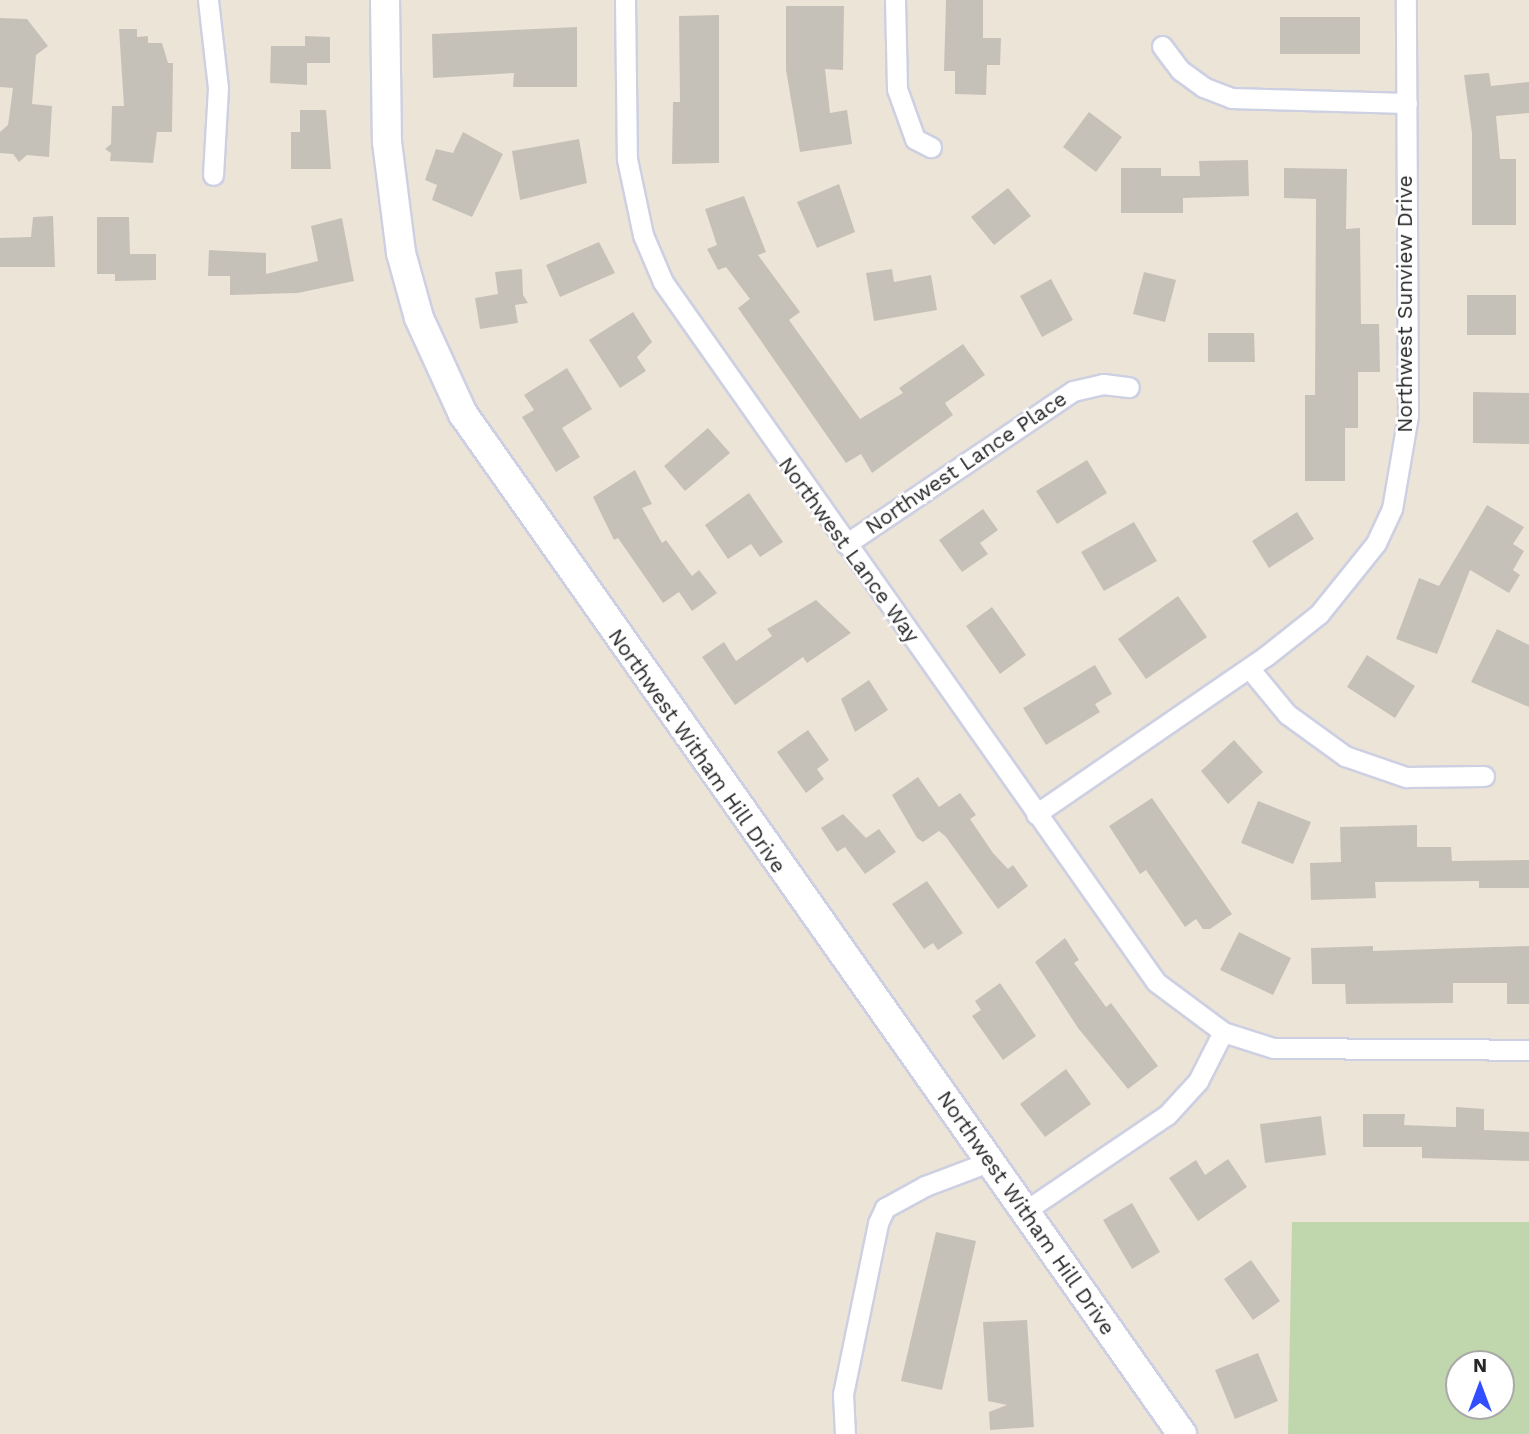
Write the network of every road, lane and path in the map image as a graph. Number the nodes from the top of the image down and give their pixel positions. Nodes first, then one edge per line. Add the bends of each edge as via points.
1 (208, 0) edge
2 (385, 0) edge
3 (625, 0) edge
4 (895, 0) edge
5 (1406, 0) edge
6 (1162, 46) dead end
7 (1407, 103) junction
8 (931, 147) dead end
9 (213, 175) dead end
10 (1129, 387) dead end
11 (846, 544) junction
12 (1249, 668) junction
13 (1485, 776) dead end
14 (1036, 814) junction
15 (1223, 1032) junction
16 (1529, 1051) edge
17 (989, 1162) junction
18 (1025, 1211) junction
19 (845, 1434) edge
20 (1182, 1434) edge

1 - 9 street via 218,88
2 - 17 street, Northwest Witham Hill Drive via 388,166 401,253 423,328 463,414
3 - 11 street, Northwest Lance Way via 627,159 643,235 680,312
4 - 8 street via 897,89 915,139
5 - 7 street, Northwest Sunview Drive
6 - 7 street via 1180,69 1203,87 1231,98 1306,104
7 - 12 street, Northwest Sunview Drive via 1408,415 1392,509 1350,580 1318,614
10 - 11 street, Northwest Lance Place via 1103,384 1073,391
11 - 14 street, Northwest Lance Way
12 - 13 street via 1287,714 1345,756 1406,777
12 - 14 street, Northwest Sunview Drive
14 - 15 street, Northwest Lance Way via 1156,982
15 - 16 street via 1300,1051
15 - 18 street via 1198,1081 1167,1115
17 - 18 street, Northwest Witham Hill Drive
17 - 19 street via 925,1186 885,1208 878,1223 844,1394
18 - 20 street, Northwest Witham Hill Drive

